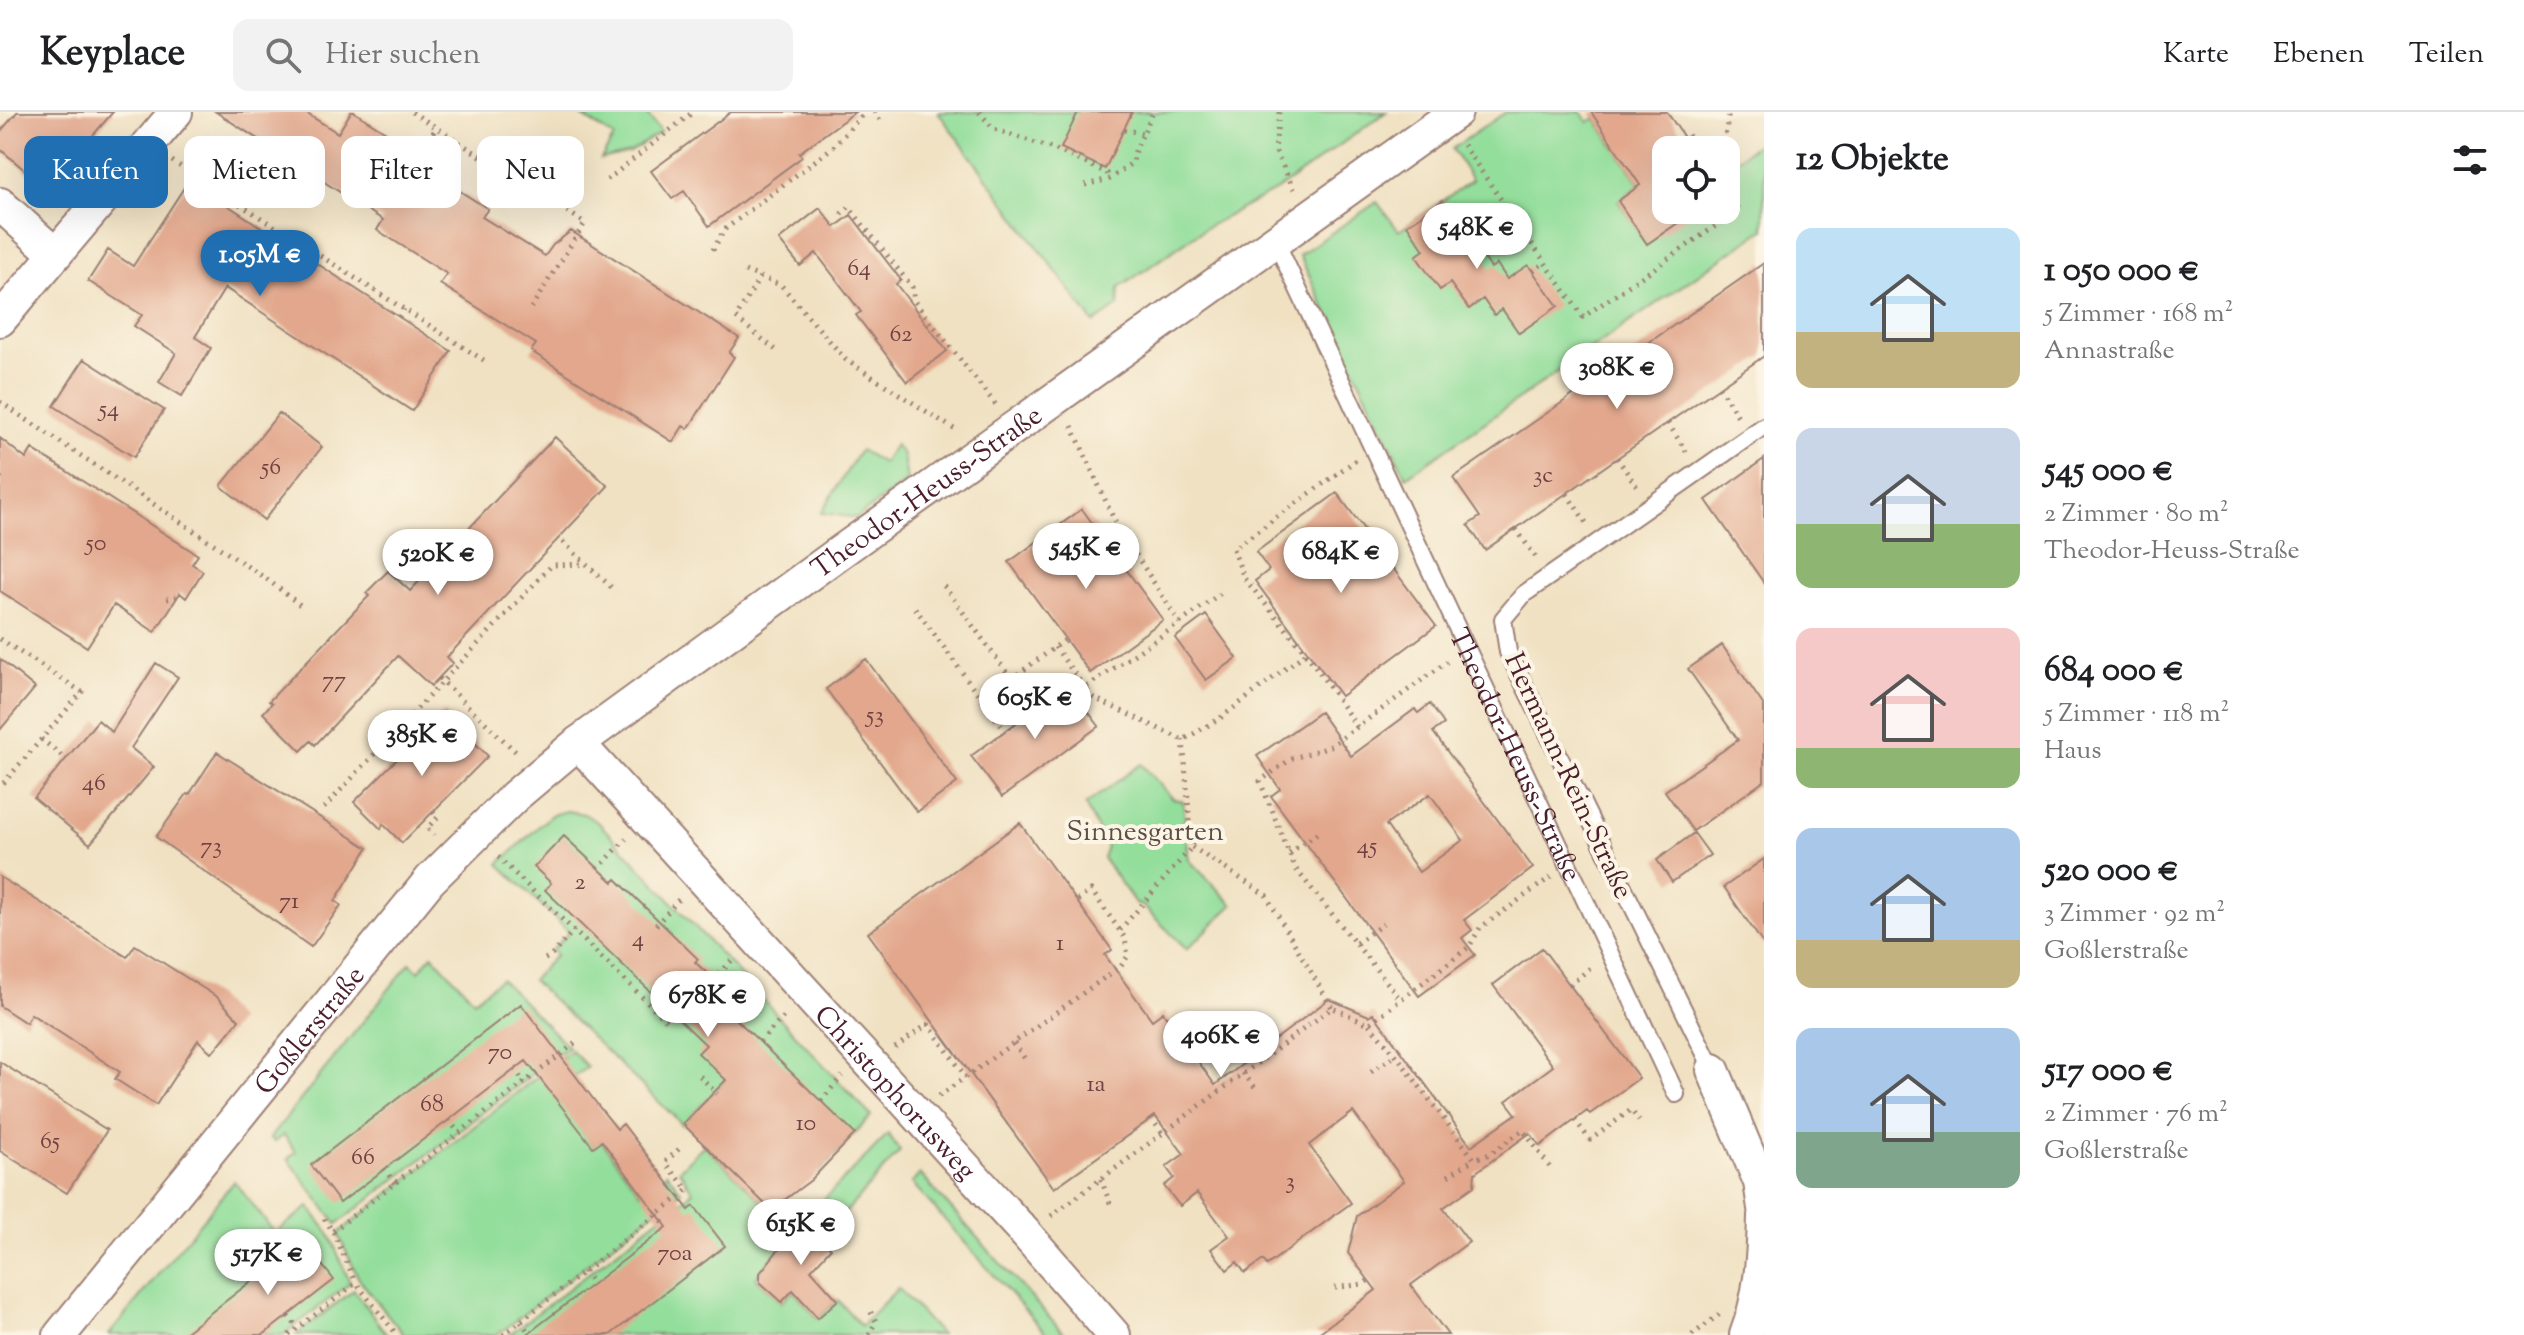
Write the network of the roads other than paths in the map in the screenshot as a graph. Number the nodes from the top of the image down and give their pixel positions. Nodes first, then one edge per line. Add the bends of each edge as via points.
1 (176, 112) edge
2 (1448, 118) edge
3 (0, 204) edge
4 (1275, 240) junction
5 (55, 254) junction
6 (0, 320) edge
7 (1757, 431) edge
8 (578, 743) junction
9 (1713, 1070) joint
10 (1676, 1094) dead end
11 (1763, 1192) edge
12 (1764, 1216) edge
13 (60, 1335) edge
14 (1114, 1335) edge
15 (1746, 1335) edge

1 - 5 street
2 - 4 street, Theodor-Heuss-Straße
3 - 5 street
4 - 8 street, Theodor-Heuss-Straße
4 - 10 lane, Theodor-Heuss-Straße
5 - 6 street
7 - 9 lane, Hermann-Rein-Straße via 1524,594 1503,619 1508,652
8 - 13 street, Goßlerstraße via 430,880
8 - 14 street, Christophorusweg
9 - 11 street, Hermann-Rein-Straße
12 - 15 street via 1757,1308

